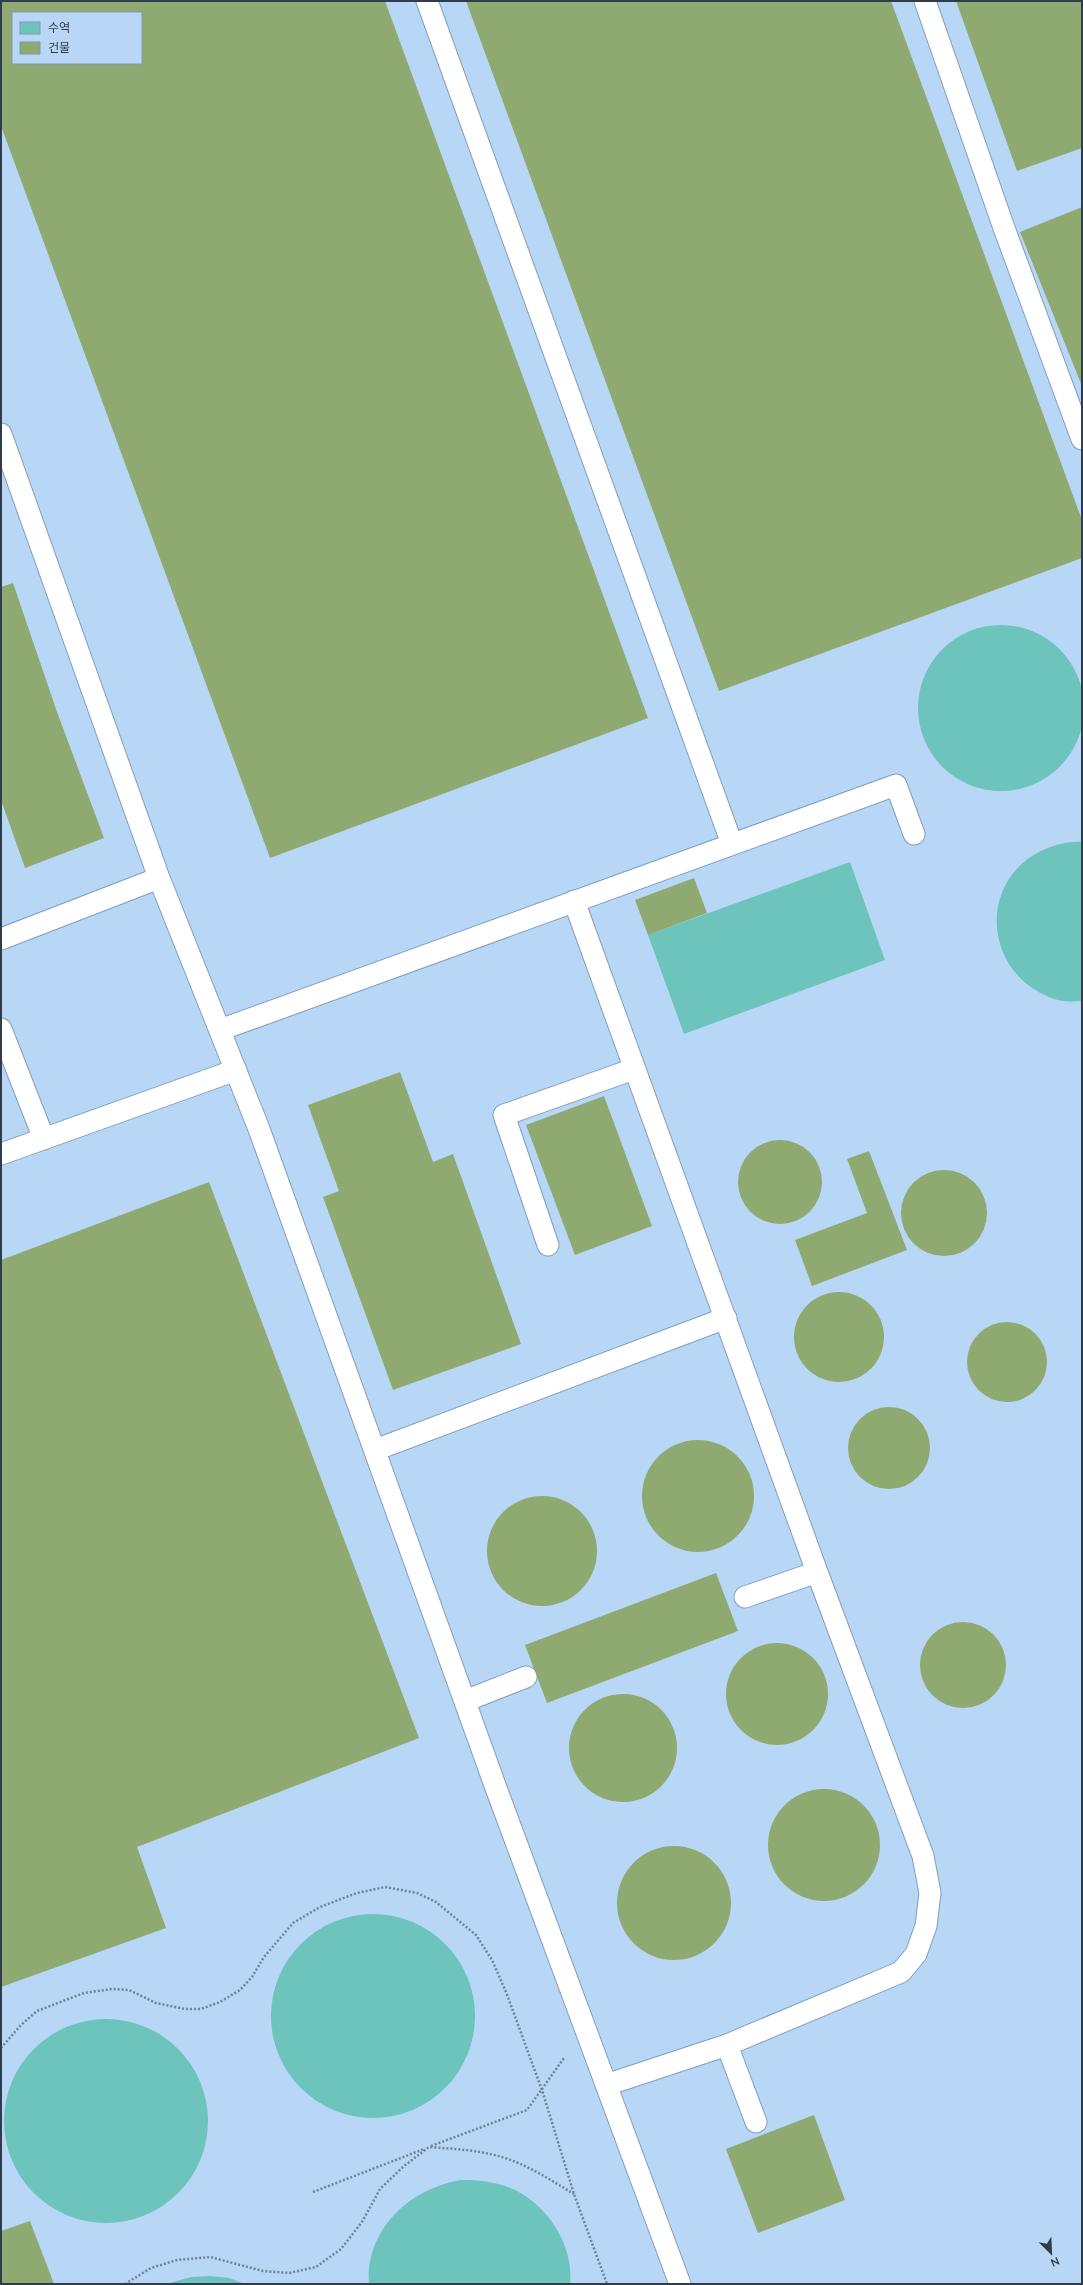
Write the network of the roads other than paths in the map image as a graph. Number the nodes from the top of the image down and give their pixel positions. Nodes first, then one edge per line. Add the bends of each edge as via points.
1 (427, 1) edge
2 (925, 1) edge
3 (1, 434) edge
4 (1082, 439) edge
5 (914, 834) dead end
6 (732, 844) junction
7 (159, 878) junction
8 (574, 902) junction
9 (1, 939) edge
10 (1, 1029) edge
11 (220, 1030) junction
12 (634, 1069) junction
13 (236, 1070) junction
14 (44, 1139) junction
15 (1, 1154) edge
16 (548, 1245) dead end
17 (726, 1318) junction
18 (374, 1450) junction
19 (817, 1572) junction
20 (745, 1597) dead end
21 (526, 1677) dead end
22 (465, 1701) junction
23 (727, 2045) junction
24 (606, 2085) junction
25 (756, 2122) dead end
26 (680, 2284) edge

1 - 6 lane
2 - 4 lane via 1004,228
3 - 7 lane
5 - 6 lane via 896,785
6 - 8 lane
7 - 9 lane
7 - 11 lane
8 - 11 lane
8 - 12 lane
10 - 14 lane
11 - 13 lane
12 - 16 lane via 504,1115
12 - 17 lane
13 - 14 lane
13 - 18 lane
14 - 15 lane
17 - 18 lane
17 - 19 lane
18 - 22 lane
19 - 20 lane
19 - 23 lane via 923,1856 930,1893 926,1926 916,1954 901,1972
21 - 22 lane
22 - 24 lane
23 - 24 lane
23 - 25 lane
24 - 26 lane

